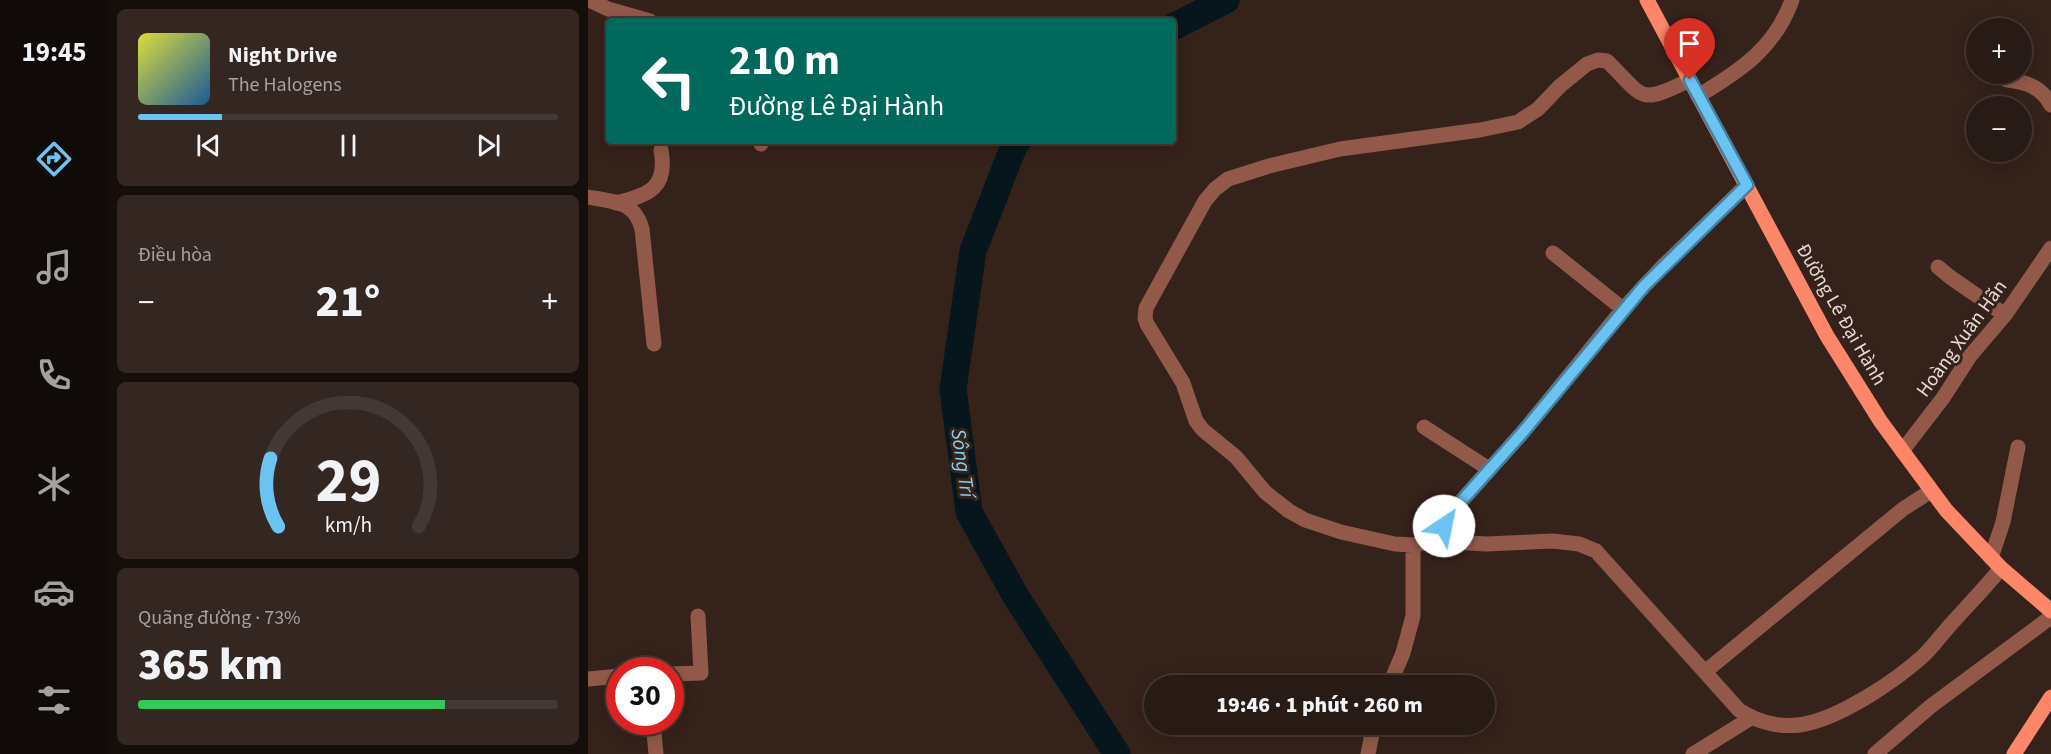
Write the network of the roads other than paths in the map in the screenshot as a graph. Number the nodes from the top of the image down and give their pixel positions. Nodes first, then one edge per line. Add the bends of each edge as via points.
1 (589, 0) edge
2 (1647, 0) edge
3 (1792, 0) edge
4 (640, 18) edge
5 (1690, 80) junction
6 (2030, 84) edge
7 (1698, 96) junction
8 (2051, 105) edge
9 (661, 150) dead end
10 (1747, 185) junction
11 (588, 197) edge
12 (616, 203) junction
13 (2051, 248) edge
14 (1552, 253) dead end
15 (1938, 267) dead end
16 (1623, 309) junction
17 (2005, 315) junction
18 (654, 344) dead end
19 (1424, 427) dead end
20 (2018, 447) dead end
21 (1902, 451) junction
22 (1489, 469) junction
23 (1930, 491) junction
24 (1437, 541) junction
25 (1413, 545) junction
26 (1996, 563) junction
27 (2051, 611) edge
28 (698, 616) dead end
29 (2051, 617) edge
30 (1706, 671) junction
31 (684, 674) edge
32 (1393, 675) edge
33 (606, 677) edge
34 (588, 679) edge
35 (2051, 697) edge
36 (1751, 718) junction
37 (654, 735) edge
38 (1372, 735) edge
39 (656, 754) edge
40 (1368, 754) edge
41 (1693, 754) edge
42 (1875, 754) edge
43 (2014, 754) edge

1 - 4 street
2 - 5 main road, Đường Lê Đại Hành
3 - 7 street via 1772,38 1737,73
5 - 7 main road, Đường Lê Đại Hành
5 - 25 street via 1660,95 1648,96 1633,88 1607,61 1592,62 1518,122 1340,148 1280,163 1228,178 1204,201 1146,308 1145,318 1183,383 1196,421 1236,457 1265,492 1289,511 1341,532 1379,542
6 - 8 street
7 - 10 main road, Đường Lê Đại Hành
9 - 12 street via 663,171 656,185 637,198
10 - 16 street
10 - 21 main road, Đường Lê Đại Hành via 1827,336
11 - 12 street
12 - 18 street via 637,214 642,229
13 - 17 street, Hoàng Xuân Hãn
14 - 16 street
15 - 17 street
16 - 22 street
17 - 21 street, Hoàng Xuân Hãn via 1970,356
19 - 22 street
20 - 26 street
21 - 23 main road, Đường Lê Đại Hành
22 - 24 street via 1448,516
23 - 26 main road, Đường Lê Đại Hành
23 - 30 street
24 - 25 street
24 - 30 street via 1562,542 1596,551
25 - 32 street via 1413,616
26 - 27 main road, Đường Lê Đại Hành
26 - 36 street via 1924,655 1895,679 1863,699 1812,722 1779,725
28 - 31 street via 701,673
29 - 42 street via 1931,706
30 - 36 street via 1739,710
33 - 34 street
35 - 43 main road
36 - 41 street
37 - 39 street
38 - 40 street

